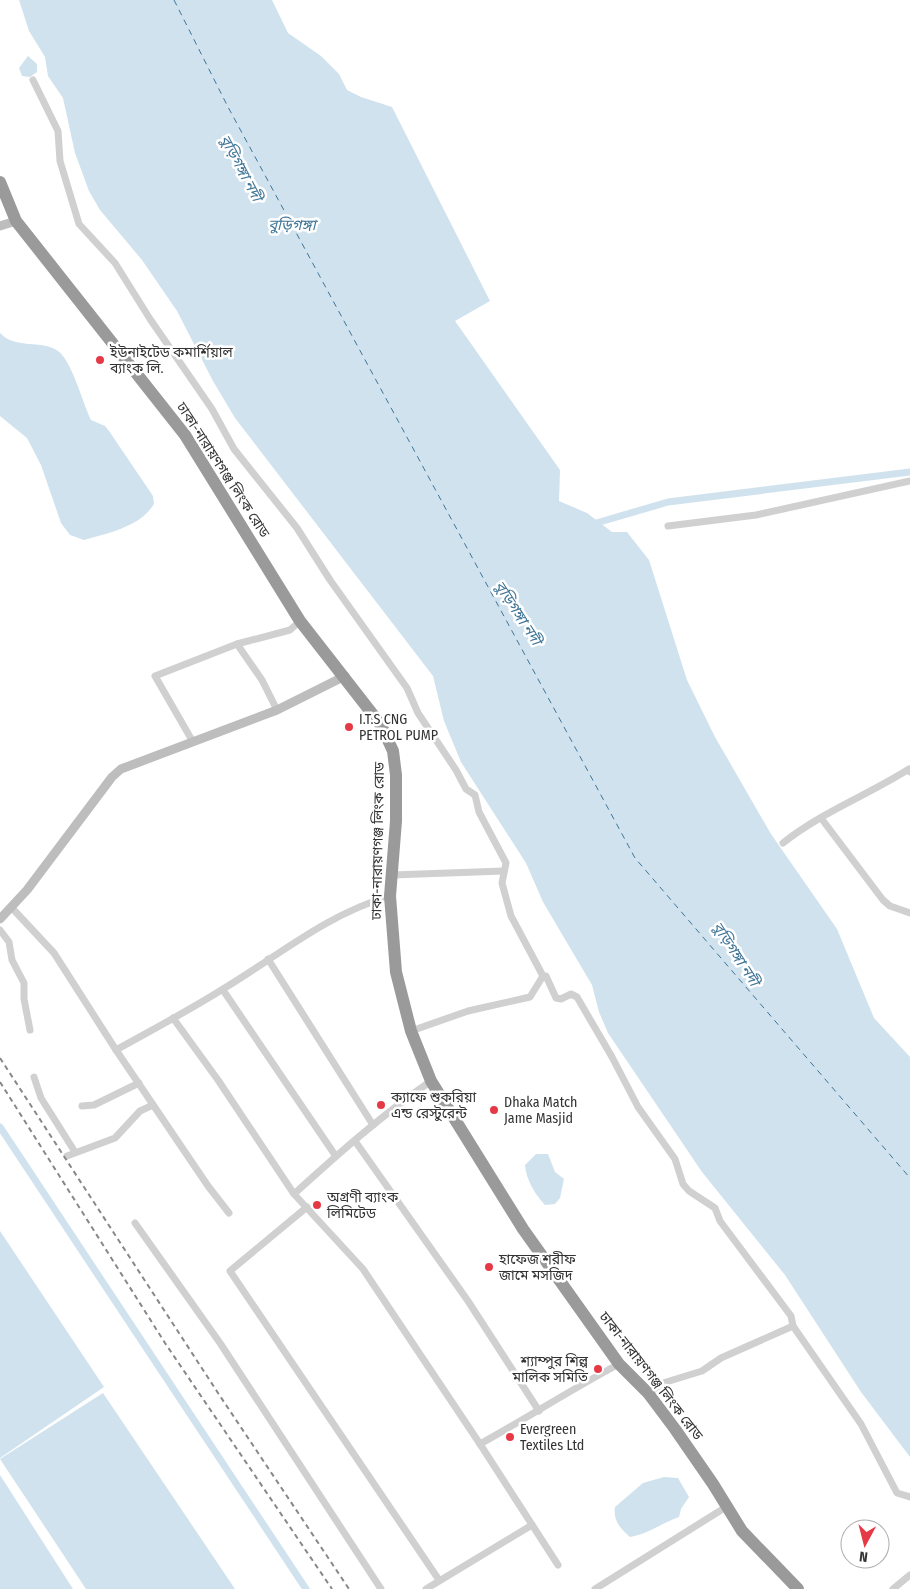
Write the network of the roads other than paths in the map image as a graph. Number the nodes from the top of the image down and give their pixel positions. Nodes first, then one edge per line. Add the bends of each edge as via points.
1 (33, 80) dead end
2 (0, 182) edge
3 (16, 221) junction
4 (0, 226) edge
5 (910, 481) edge
6 (668, 526) dead end
7 (300, 621) junction
8 (237, 644) junction
9 (345, 676) junction
10 (277, 710) junction
11 (193, 742) junction
12 (910, 772) edge
13 (821, 818) junction
14 (784, 843) dead end
15 (504, 871) junction
16 (392, 875) junction
17 (390, 896) junction
18 (12, 908) junction
19 (910, 913) edge
20 (0, 919) edge
21 (0, 930) edge
22 (268, 959) junction
23 (543, 976) junction
24 (223, 990) junction
25 (173, 1018) junction
26 (30, 1030) dead end
27 (411, 1031) junction
28 (116, 1050) junction
29 (34, 1077) dead end
30 (431, 1081) junction
31 (139, 1083) junction
32 (153, 1105) junction
33 (82, 1106) dead end
34 (373, 1125) junction
35 (355, 1141) junction
36 (75, 1152) junction
37 (335, 1155) junction
38 (67, 1156) dead end
39 (294, 1194) junction
40 (307, 1207) junction
41 (229, 1214) dead end
42 (135, 1223) dead end
43 (793, 1326) junction
44 (619, 1364) junction
45 (648, 1393) junction
46 (539, 1411) junction
47 (480, 1444) junction
48 (910, 1497) edge
49 (726, 1507) junction
50 (532, 1525) junction
51 (558, 1565) dead end
52 (910, 1575) edge
53 (439, 1580) junction
54 (381, 1589) edge
55 (426, 1589) edge
56 (595, 1589) edge
57 (798, 1589) edge
58 (893, 1589) edge

1 - 15 street via 58,131 60,162 79,224 115,263 207,402 234,449 297,528 407,688 418,713 466,789 475,795 479,812 506,863
2 - 3 highway, ঢাকা-নারায়ণগঞ্জ লিংক রোড
3 - 4 street
3 - 7 highway, ঢাকা-নারায়ণগঞ্জ লিংক রোড via 185,435
5 - 6 street via 756,514
7 - 8 street via 290,630
7 - 9 highway, ঢাকা-নারায়ণগঞ্জ লিংক রোড
8 - 10 street via 262,680
8 - 11 street via 155,676
9 - 10 street
9 - 16 highway, ঢাকা-নারায়ণগঞ্জ লিংক রোড via 381,725 393,751 396,821
10 - 11 street
11 - 18 street via 121,769 112,777
12 - 13 street via 909,769
13 - 14 street
13 - 19 street via 883,900
15 - 16 street
15 - 23 street via 502,883 511,916
16 - 17 highway, ঢাকা-নারায়ণগঞ্জ লিংক রোড
17 - 22 street via 362,904 333,918
17 - 27 highway, ঢাকা-নারায়ণগঞ্জ লিংক রোড via 396,972
18 - 20 street
18 - 28 street via 54,953
21 - 26 street via 9,942 12,960 24,983
22 - 24 street
22 - 34 street
23 - 27 street via 530,997 468,1011
23 - 43 street via 546,976 556,998 571,994 577,997 638,1107 675,1159 683,1184 689,1192 715,1208 720,1221 791,1316
24 - 25 street
24 - 37 street
25 - 28 street
25 - 39 street
27 - 30 highway, ঢাকা-নারায়ণগঞ্জ লিংক রোড
28 - 31 street
29 - 36 street via 41,1098
30 - 34 street
30 - 44 highway, ঢাকা-নারায়ণগঞ্জ লিংক রোড via 523,1229
31 - 32 street
31 - 33 street via 94,1105
32 - 36 street via 140,1111 115,1138
32 - 41 street
34 - 35 street
35 - 37 street
35 - 46 street
36 - 38 street
37 - 39 street
39 - 40 street
40 - 47 street via 363,1269
40 - 53 street via 230,1271
42 - 54 street via 220,1343
43 - 45 street via 721,1358 702,1371 663,1383
43 - 48 street via 861,1424 897,1493
44 - 45 highway, ঢাকা-নারায়ণগঞ্জ লিংক রোড
44 - 46 street via 559,1396
45 - 49 highway, ঢাকা-নারায়ণগঞ্জ লিংক রোড via 699,1463
46 - 47 street
47 - 50 street
49 - 56 street
49 - 57 highway, ঢাকা-নারায়ণগঞ্জ লিংক রোড via 742,1532
50 - 51 street
50 - 53 street
52 - 58 street
53 - 55 street

